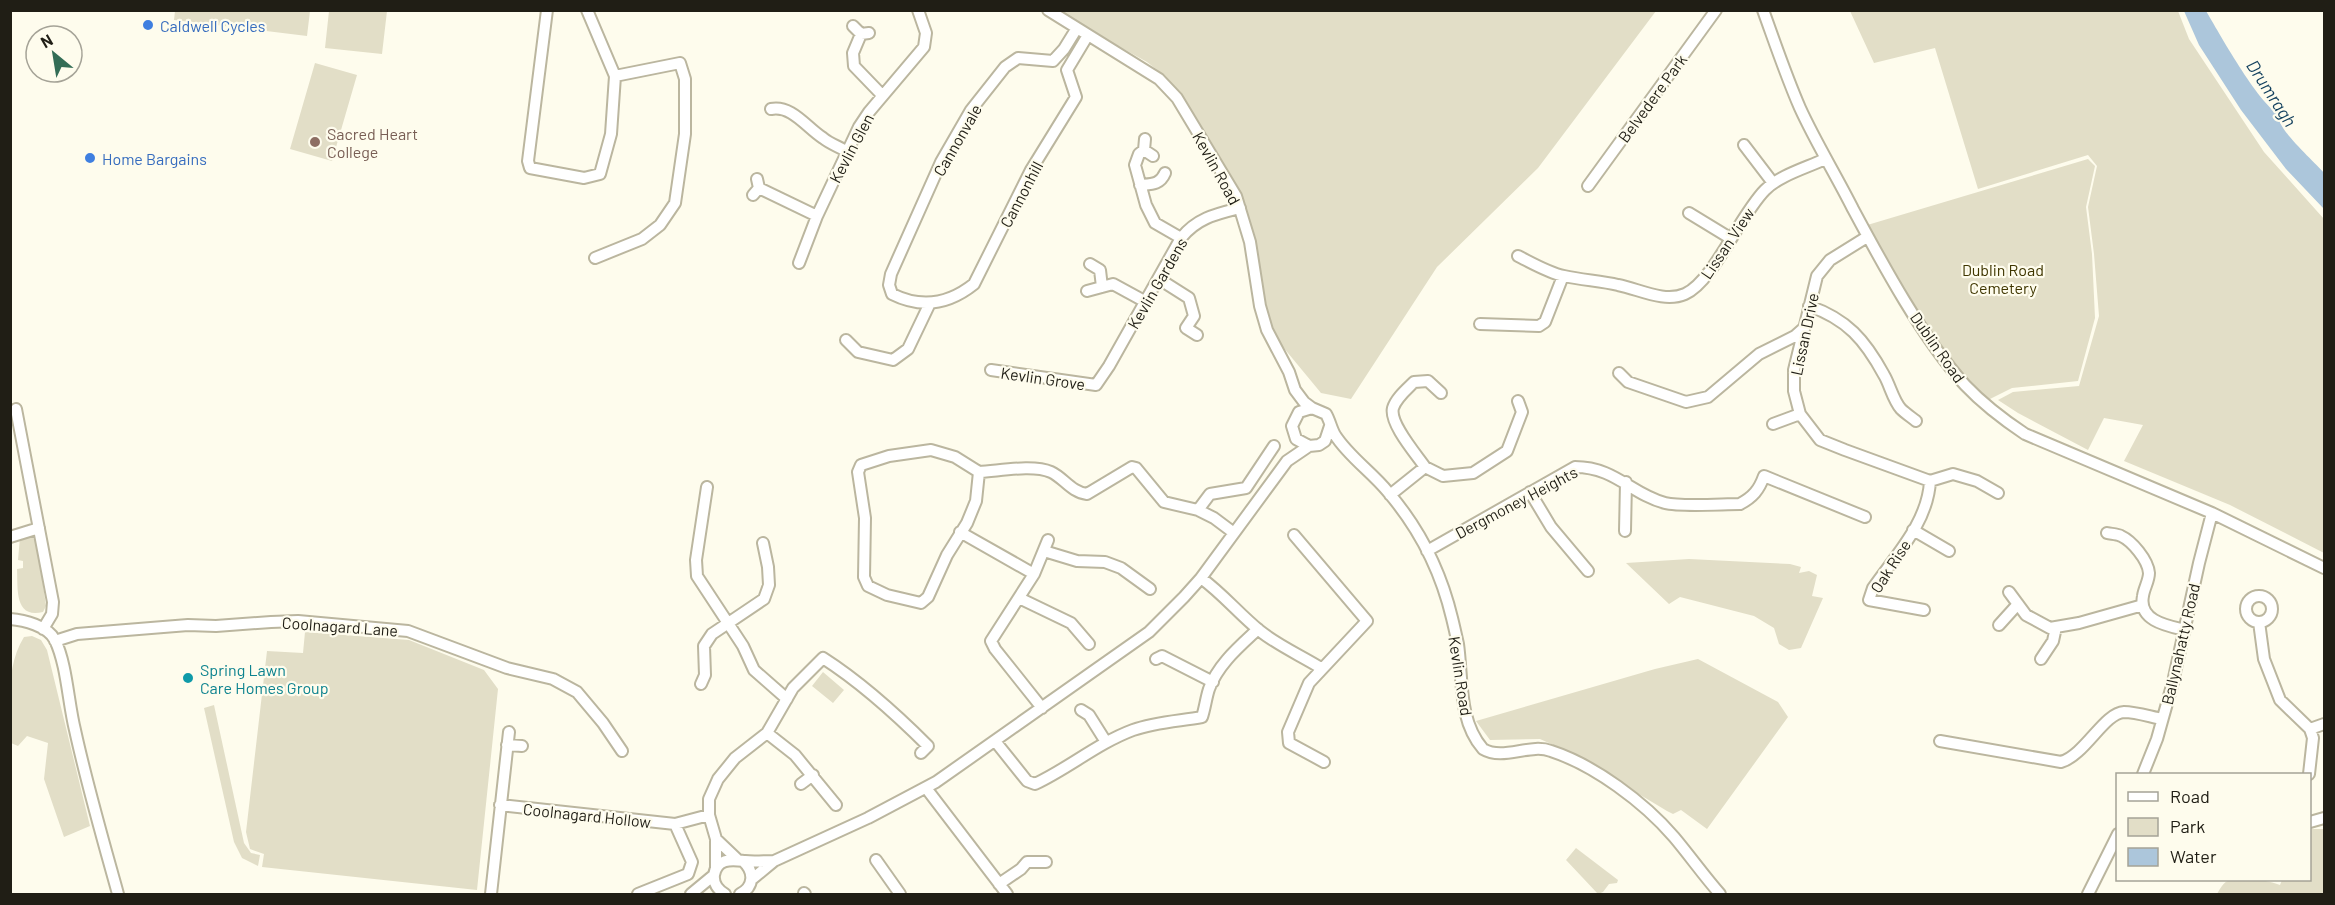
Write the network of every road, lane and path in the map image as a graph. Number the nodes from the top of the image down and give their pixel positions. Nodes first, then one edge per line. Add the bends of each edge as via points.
1 (547, 10) edge
2 (587, 10) edge
3 (918, 10) edge
4 (1048, 10) edge
5 (1716, 10) edge
6 (1763, 10) edge
7 (1077, 28) junction
8 (861, 31) dead end
9 (1088, 35) junction
10 (615, 76) junction
11 (882, 95) junction
12 (777, 105) dead end
13 (1145, 139) dead end
14 (1744, 145) dead end
15 (848, 152) junction
16 (1826, 159) junction
17 (1165, 173) dead end
18 (1773, 183) junction
19 (1140, 185) junction
20 (1588, 186) dead end
21 (756, 187) dead end
22 (1240, 208) junction
23 (1689, 213) dead end
24 (817, 216) junction
25 (1868, 237) junction
26 (1181, 238) junction
27 (1730, 238) junction
28 (1518, 256) dead end
29 (595, 258) dead end
30 (799, 263) dead end
31 (1090, 264) dead end
32 (1563, 276) junction
33 (1159, 279) junction
34 (1102, 287) junction
35 (1087, 291) dead end
36 (901, 298) joint
37 (1146, 302) junction
38 (930, 303) junction
39 (1809, 306) junction
40 (1480, 324) dead end
41 (1804, 328) junction
42 (1197, 335) dead end
43 (846, 340) dead end
44 (991, 370) dead end
45 (1619, 373) dead end
46 (1096, 385) joint
47 (1295, 390) junction
48 (1441, 393) dead end
49 (1518, 401) dead end
50 (1312, 408) junction
51 (16, 409) dead end
52 (1800, 414) junction
53 (1295, 416) junction
54 (1916, 421) dead end
55 (1773, 424) dead end
56 (1330, 426) junction
57 (1294, 435) junction
58 (1325, 441) junction
59 (1274, 446) dead end
60 (1309, 446) junction
61 (1344, 447) junction
62 (1287, 462) junction
63 (1425, 467) junction
64 (979, 472) junction
65 (1930, 481) junction
66 (1626, 483) junction
67 (707, 488) dead end
68 (1530, 492) junction
69 (1998, 493) dead end
70 (1390, 495) junction
71 (1198, 510) junction
72 (2212, 513) junction
73 (1865, 517) dead end
74 (39, 528) junction
75 (1913, 530) junction
76 (1625, 531) dead end
77 (960, 532) junction
78 (1234, 533) junction
79 (2107, 533) dead end
80 (1294, 535) dead end
81 (10, 537) edge
82 (1048, 540) dead end
83 (763, 543) dead end
84 (1044, 551) junction
85 (1427, 551) junction
86 (1950, 551) dead end
87 (2325, 568) edge
88 (1588, 571) dead end
89 (1034, 574) junction
90 (1201, 578) junction
91 (1150, 589) dead end
92 (2009, 592) dead end
93 (1019, 598) junction
94 (2018, 604) junction
95 (2143, 605) junction
96 (1924, 610) dead end
97 (10, 619) edge
98 (2259, 622) dead end
99 (728, 624) junction
100 (1999, 625) dead end
101 (2056, 627) junction
102 (43, 629) junction
103 (1258, 629) junction
104 (2185, 630) junction
105 (55, 641) junction
106 (1089, 644) dead end
107 (1156, 659) dead end
108 (2041, 659) dead end
109 (1321, 668) junction
110 (1213, 682) junction
111 (701, 684) dead end
112 (787, 699) junction
113 (1042, 708) junction
114 (1081, 711) dead end
115 (2162, 719) junction
116 (2325, 724) edge
117 (2310, 729) junction
118 (509, 732) dead end
119 (767, 733) junction
120 (995, 741) junction
121 (1940, 741) dead end
122 (1106, 742) junction
123 (507, 746) junction
124 (522, 746) dead end
125 (622, 751) dead end
126 (921, 753) dead end
127 (1324, 762) dead end
128 (2144, 773) edge
129 (2309, 773) edge
130 (813, 775) junction
131 (801, 784) dead end
132 (926, 788) junction
133 (836, 805) dead end
134 (500, 806) junction
135 (709, 815) junction
136 (675, 824) junction
137 (2116, 838) edge
138 (716, 839) junction
139 (740, 860) junction
140 (876, 860) dead end
141 (774, 861) junction
142 (1046, 862) dead end
143 (715, 872) junction
144 (751, 880) junction
145 (999, 884) junction
146 (118, 894) edge
147 (491, 894) edge
148 (638, 894) edge
149 (691, 894) edge
150 (725, 894) edge
151 (740, 894) edge
152 (900, 894) edge
153 (1007, 894) edge
154 (1720, 894) edge
155 (2088, 894) edge

1 - 10 street via 528,161 531,168 584,178 600,174 611,134
2 - 10 street
3 - 11 street, Kevlin Glen via 926,33 924,47
4 - 7 street, Kevlin Road
5 - 20 street, Belvedere Park
6 - 16 street, Dublin Road via 1799,106
7 - 9 street, Kevlin Road
7 - 36 street, Cannonvale via 1053,61 1018,58 1005,67 971,110 941,162 891,274 889,290
8 - 11 street via 854,66
9 - 22 street, Kevlin Road via 1159,79 1171,92
9 - 38 street, Cannonhill via 1067,70 1076,97 1031,170 974,284 960,295
10 - 29 street via 680,63 685,80 685,134 675,203 660,225 642,239
11 - 15 street, Kevlin Glen via 860,126
12 - 15 street
13 - 19 street via 1148,153 1139,154 1135,165
14 - 18 street
15 - 24 street, Kevlin Glen
16 - 18 street, Lissan View
16 - 25 street, Dublin Road
17 - 19 street via 1158,183
18 - 27 street, Lissan View via 1750,207
19 - 26 street via 1155,223
21 - 24 street
22 - 26 street, Kevlin Gardens via 1202,219
22 - 47 street, Kevlin Road via 1267,330
23 - 27 street
24 - 30 street, Kevlin Glen
25 - 39 street, Lissan Drive via 1830,260 1817,276
25 - 72 street, Dublin Road via 1950,367 2003,419 2025,434
26 - 33 street, Kevlin Gardens
27 - 32 street, Lissan View via 1703,281 1674,297
28 - 32 street, Lissan View
31 - 34 street via 1100,270
32 - 40 street via 1545,322 1539,326
33 - 37 street, Kevlin Gardens
33 - 42 street via 1189,298 1194,316 1186,328
34 - 35 street
34 - 37 street via 1113,284
36 - 38 street, Cannonhill
37 - 46 street, Kevlin Gardens
38 - 43 street via 908,349 893,360 858,352
39 - 41 street, Lissan Drive
39 - 54 street via 1830,313 1865,344 1900,408
41 - 45 street via 1759,354 1708,398 1686,402 1628,382
41 - 52 street, Lissan Drive via 1794,370
44 - 46 street, Kevlin Grove
47 - 50 street, Kevlin Road
47 - 53 street, Kevlin Road
48 - 63 street via 1428,381 1414,382 1393,408 1392,417 1399,430
49 - 63 street via 1522,412 1508,451 1473,473 1443,476
50 - 53 street
50 - 56 street via 1326,414
51 - 74 street
52 - 55 street
52 - 65 street, Lissan Drive via 1820,440
53 - 57 street
56 - 58 street
56 - 61 street, Kevlin Road
57 - 60 street
57 - 62 street
58 - 60 street
58 - 61 street, Kevlin Road
59 - 71 street via 1246,488 1210,494
60 - 62 street
61 - 70 street, Kevlin Road
62 - 78 street
63 - 70 street
64 - 71 street via 1036,468 1051,472 1078,493 1087,494 1132,467 1164,502
64 - 77 street via 976,501
64 - 77 street via 955,457 931,450 879,459 861,465 858,472 865,518 864,577 868,586 921,603 928,597
65 - 69 street via 1953,474
65 - 75 street, Oak Rise via 1929,497
66 - 68 street, Dergmoney Heights via 1592,467 1575,467
66 - 73 street, Dergmoney Heights via 1666,503 1740,504 1758,490 1764,476
66 - 76 street
67 - 99 street via 697,576
68 - 85 street, Dergmoney Heights
68 - 88 street via 1551,527
70 - 85 street, Kevlin Road
71 - 78 street
72 - 87 street, Dublin Road
72 - 104 street, Ballynahatty Road
74 - 81 street
74 - 102 street via 54,602
75 - 86 street
75 - 96 street, Oak Rise via 1869,600
77 - 89 street
78 - 90 street
79 - 95 street via 2122,536 2146,563 2149,571
80 - 109 street via 1367,621
82 - 84 street
83 - 99 street via 769,585 764,599
84 - 89 street
84 - 91 street via 1077,561 1105,562 1121,568
85 - 154 street, Kevlin Road via 1451,614 1469,726 1480,745 1498,754 1548,749 1611,782 1660,822
89 - 93 street
90 - 103 street
90 - 113 street via 1149,632
92 - 94 street
93 - 106 street via 1071,623
93 - 113 street via 991,641
94 - 100 street
94 - 101 street via 2026,615 2050,628
95 - 101 street
95 - 104 street via 2161,625
97 - 102 street via 27,621
98 - 117 street via 2264,659 2280,700
99 - 111 street via 712,634 705,646 705,675
99 - 112 street via 754,670
101 - 108 street
102 - 105 street
103 - 109 street via 1281,647
103 - 110 street via 1233,653
104 - 115 street, Ballynahatty Road
105 - 125 street, Coolnagard Lane via 77,634 188,624 297,621 408,631 507,668 553,679 577,692
105 - 146 street via 83,766
107 - 110 street via 1162,656
109 - 127 street via 1309,683 1288,732 1289,743
110 - 122 street via 1202,717 1134,729
112 - 119 street
112 - 126 street via 823,658 889,707 928,746
113 - 120 street
114 - 122 street via 1089,715
115 - 121 street via 2123,712 2111,717 2085,746 2061,762
115 - 128 street, Ballynahatty Road
116 - 117 street
117 - 129 street via 2313,738
118 - 123 street
119 - 130 street
119 - 135 street via 735,758 717,779 709,799
120 - 122 street via 1028,781 1035,784
120 - 132 street
123 - 124 street
123 - 134 street
130 - 131 street
130 - 133 street
132 - 141 street
132 - 145 street
134 - 136 street, Coolnagard Hollow
134 - 147 street
135 - 136 street, Coolnagard Hollow
135 - 138 street
136 - 148 street, Coolnagard Hollow via 692,862 688,874
137 - 155 street
138 - 139 street
138 - 143 street
139 - 141 street
139 - 143 street via 725,860
139 - 144 street via 750,871
140 - 152 street
141 - 144 street
142 - 145 street via 1027,862
143 - 149 street
143 - 150 street via 717,887
144 - 151 street
145 - 153 street

